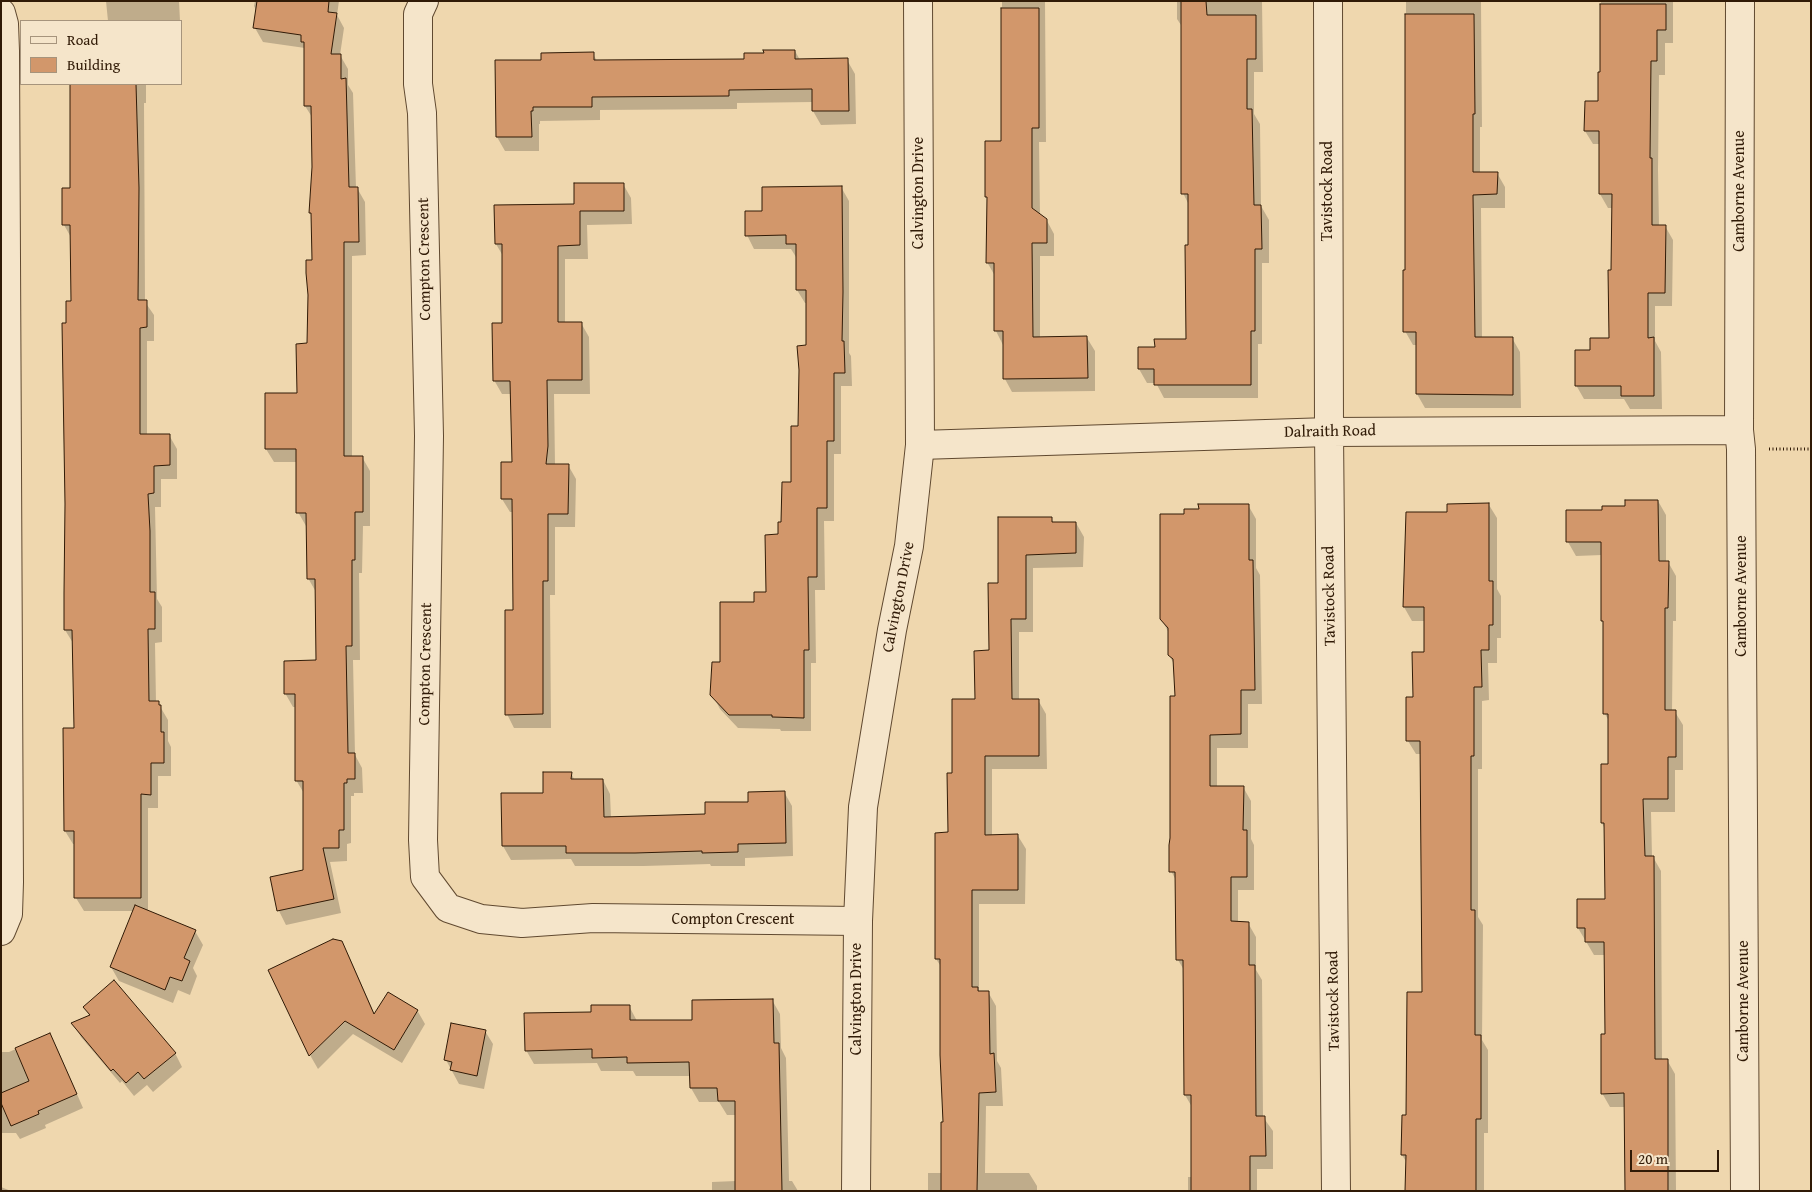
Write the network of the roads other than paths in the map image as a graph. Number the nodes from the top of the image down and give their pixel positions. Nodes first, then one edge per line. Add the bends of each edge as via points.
1 (424, 1) edge
2 (918, 1) edge
3 (1328, 1) edge
4 (1740, 1) edge
5 (1, 13) edge
6 (1329, 432) junction
7 (1740, 440) junction
8 (920, 445) junction
9 (858, 921) junction
10 (1, 931) edge
11 (856, 1191) edge
12 (1336, 1191) edge
13 (1745, 1191) edge

1 - 9 street, Compton Crescent via 418,14 418,84 422,113 429,436 425,877 448,908 481,919 514,922 593,918
2 - 8 street, Calvington Drive
3 - 6 street, Tavistock Road
4 - 7 street, Camborne Avenue
5 - 10 street via 4,24 9,882 8,914
6 - 7 street, Dalraith Road
6 - 8 street, Dalraith Road
6 - 12 street, Tavistock Road
7 - 13 street, Camborne Avenue
8 - 9 street, Calvington Drive via 909,546 863,807
9 - 11 street, Calvington Drive

